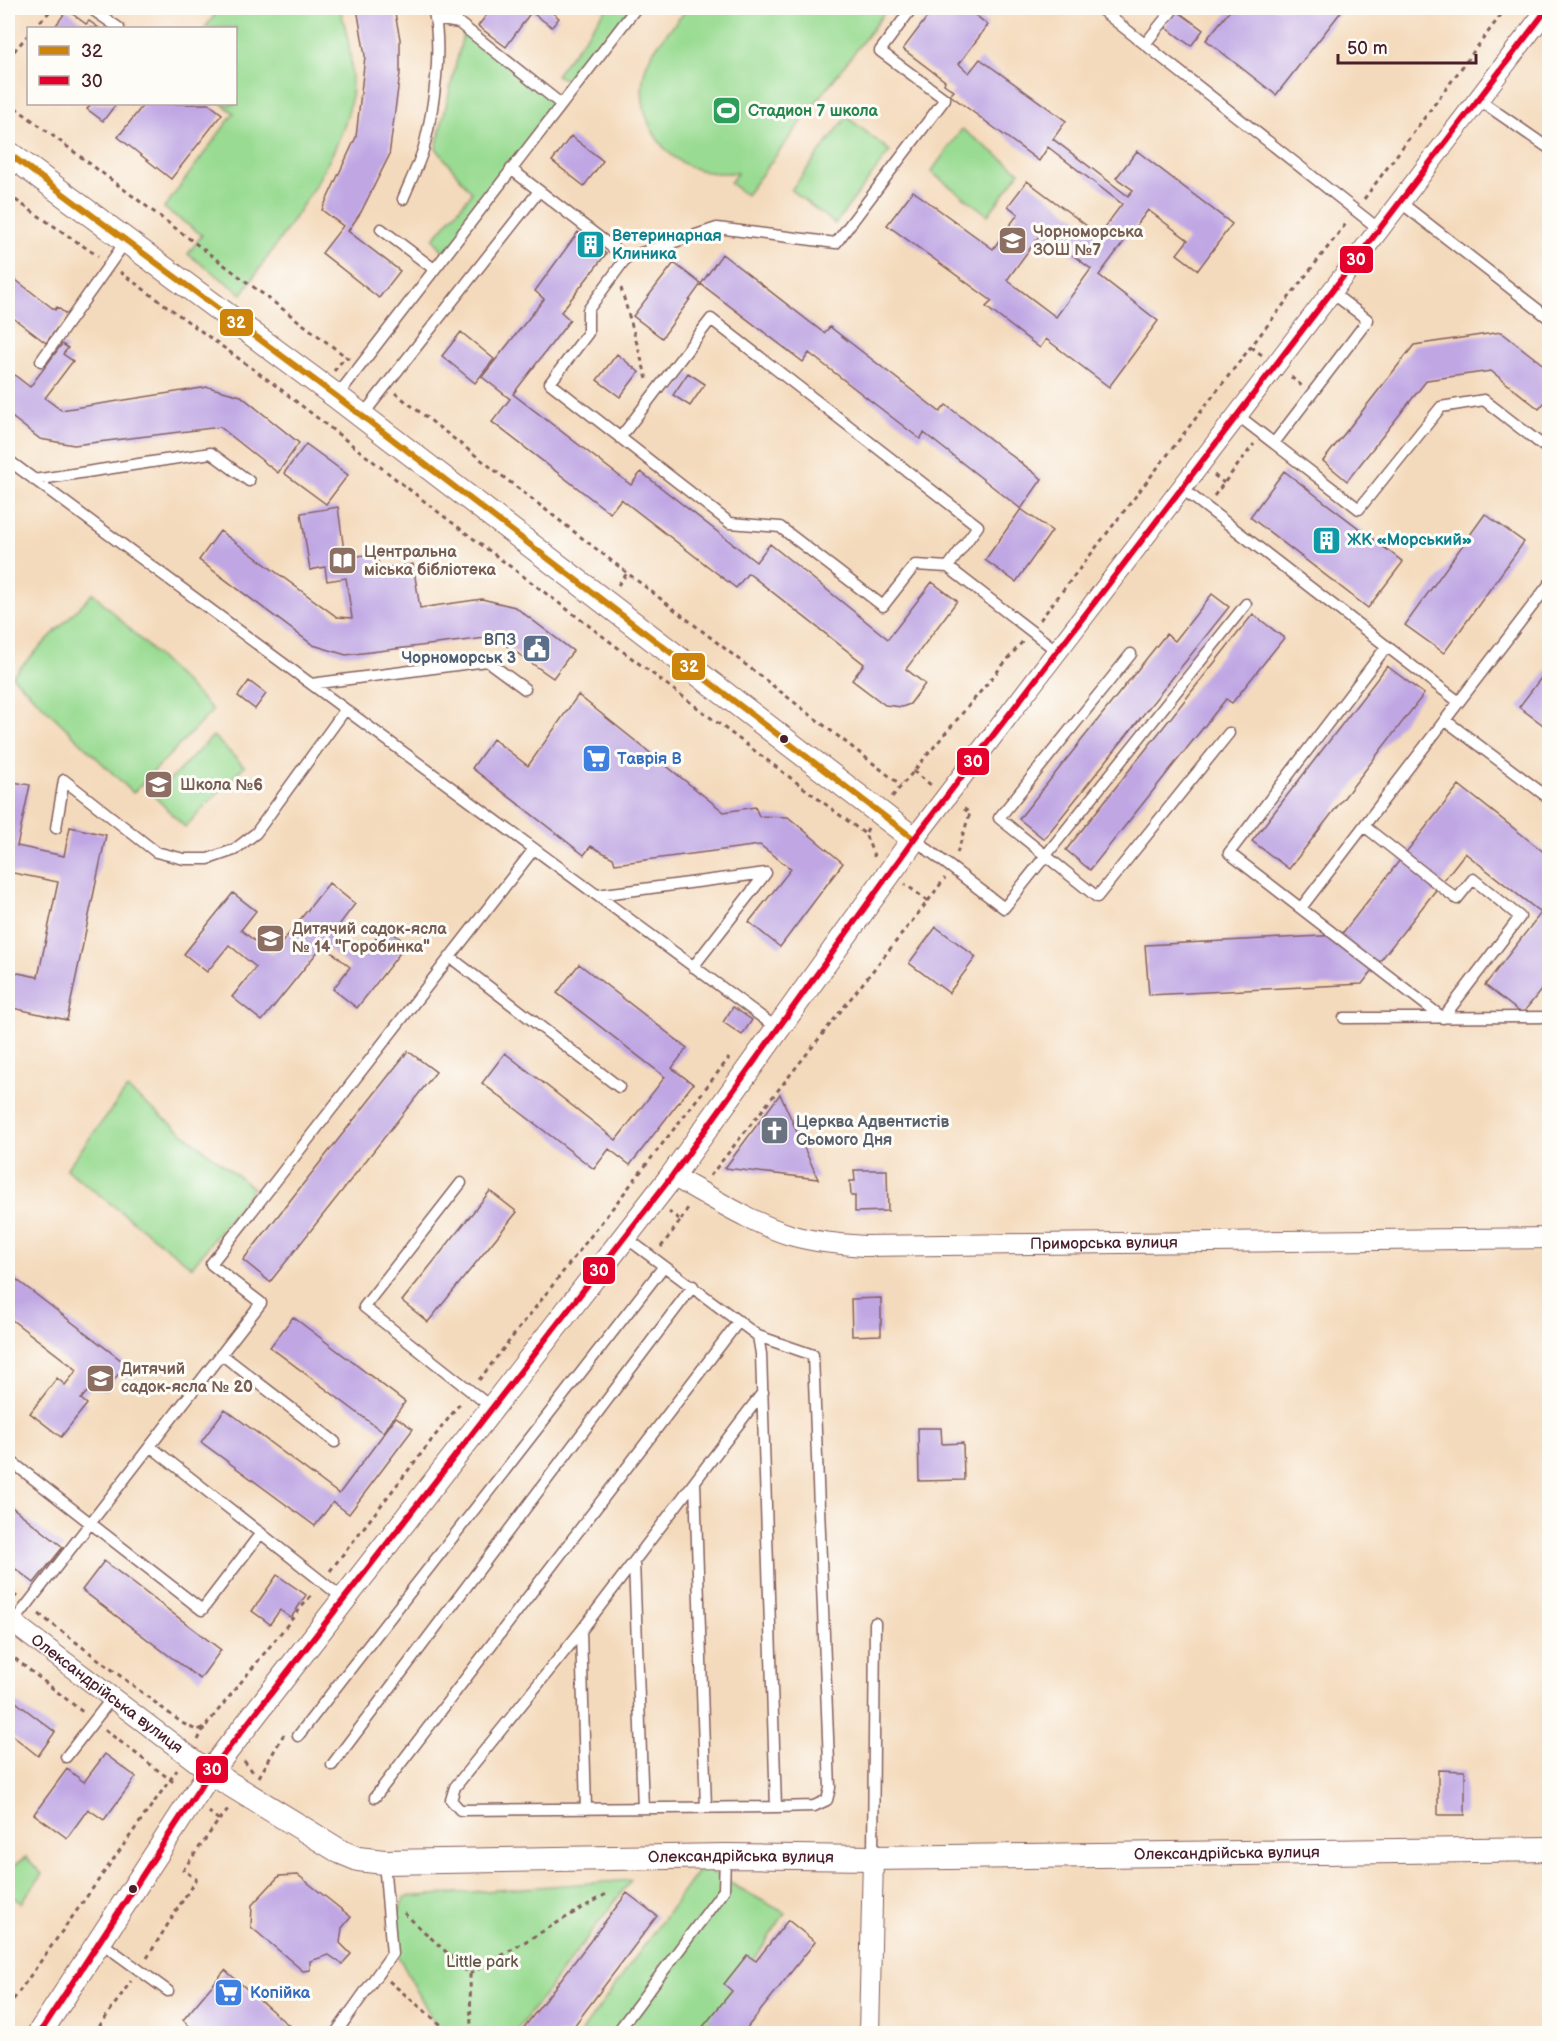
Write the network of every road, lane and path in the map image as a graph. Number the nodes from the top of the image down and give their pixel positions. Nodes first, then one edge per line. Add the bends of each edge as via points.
1 (53, 8) edge
2 (90, 8) edge
3 (636, 8) edge
4 (912, 8) edge
5 (1099, 8) edge
6 (1174, 8) edge
7 (1506, 8) edge
8 (1548, 8) edge
9 (435, 13) edge
10 (35, 27) edge
11 (118, 27) edge
12 (27, 36) edge
13 (1145, 44) junction
14 (8, 58) edge
15 (1479, 100) junction
16 (8, 102) edge
17 (561, 104) junction
18 (1550, 149) edge
19 (8, 153) edge
20 (511, 169) junction
21 (539, 191) junction
22 (8, 195) edge
23 (403, 199) dead end
24 (1400, 202) junction
25 (1356, 211) junction
26 (381, 229) dead end
27 (1379, 229) junction
28 (126, 241) junction
29 (626, 258) junction
30 (109, 264) junction
31 (434, 269) junction
32 (616, 271) junction
33 (1331, 292) junction
34 (1550, 319) edge
35 (41, 361) dead end
36 (360, 366) junction
37 (386, 386) junction
38 (336, 396) junction
39 (652, 396) junction
40 (1236, 414) junction
41 (362, 416) junction
42 (1261, 434) junction
43 (620, 438) junction
44 (1274, 443) junction
45 (1549, 448) edge
46 (8, 460) edge
47 (34, 480) junction
48 (249, 481) dead end
49 (1180, 487) junction
50 (1206, 507) junction
51 (948, 567) junction
52 (1550, 583) edge
53 (1246, 604) dead end
54 (1032, 631) junction
55 (1387, 646) junction
56 (1057, 651) junction
57 (1131, 654) dead end
58 (311, 684) junction
59 (525, 689) dead end
60 (1459, 702) junction
61 (345, 710) junction
62 (1445, 720) junction
63 (1229, 733) dead end
64 (901, 785) junction
65 (1550, 799) edge
66 (879, 812) junction
67 (1364, 826) junction
68 (56, 828) dead end
69 (865, 834) junction
70 (914, 839) junction
71 (534, 849) junction
72 (1046, 856) junction
73 (890, 872) junction
74 (597, 895) junction
75 (1301, 908) junction
76 (450, 957) junction
77 (693, 967) junction
78 (1550, 1017) edge
79 (1344, 1018) dead end
80 (1443, 1018) junction
81 (778, 1029) junction
82 (732, 1054) dead end
83 (619, 1087) dead end
84 (672, 1176) junction
85 (461, 1183) dead end
86 (699, 1190) junction
87 (681, 1220) dead end
88 (625, 1237) junction
89 (1550, 1238) edge
90 (664, 1266) junction
91 (693, 1286) junction
92 (739, 1321) junction
93 (758, 1336) junction
94 (222, 1354) junction
95 (470, 1391) junction
96 (762, 1392) junction
97 (491, 1407) junction
98 (335, 1442) dead end
99 (150, 1446) junction
100 (8, 1460) edge
101 (695, 1483) junction
102 (90, 1523) junction
103 (261, 1533) junction
104 (634, 1562) junction
105 (322, 1582) junction
106 (8, 1590) edge
107 (344, 1599) junction
108 (27, 1605) junction
109 (10, 1621) edge
110 (875, 1623) dead end
111 (581, 1631) junction
112 (111, 1698) junction
113 (204, 1728) junction
114 (298, 1736) dead end
115 (189, 1756) junction
116 (66, 1757) dead end
117 (332, 1765) dead end
118 (210, 1772) junction
119 (170, 1779) junction
120 (375, 1797) dead end
121 (193, 1798) junction
122 (706, 1807) junction
123 (776, 1807) junction
124 (643, 1808) junction
125 (585, 1809) junction
126 (1550, 1849) edge
127 (725, 1856) junction
128 (873, 1858) junction
129 (384, 1862) junction
130 (608, 1893) dead end
131 (387, 1898) junction
132 (99, 1940) junction
133 (139, 1970) junction
134 (379, 1972) junction
135 (470, 1974) junction
136 (168, 1992) dead end
137 (8, 2007) edge
138 (39, 2034) edge
139 (94, 2034) edge
140 (335, 2034) edge
141 (452, 2034) edge
142 (471, 2034) edge
143 (616, 2034) edge
144 (869, 2034) edge

1 - 10 path
2 - 11 lane
3 - 17 lane
4 - 29 lane via 880,51 945,99 836,243 717,228
5 - 13 lane
6 - 13 lane
7 - 25 path
8 - 15 street
9 - 17 lane via 459,23
9 - 23 lane via 435,84 424,148
12 - 14 path
13 - 25 lane
15 - 18 lane
15 - 24 street
16 - 36 path
17 - 20 lane
19 - 28 street
20 - 21 lane
20 - 31 lane
21 - 29 lane
21 - 37 lane
22 - 30 path
24 - 27 street
24 - 34 lane
25 - 27 lane
25 - 54 path
26 - 31 lane
27 - 33 street
28 - 30 lane
28 - 38 street
29 - 32 lane
30 - 35 lane
30 - 69 path via 275,385
31 - 36 lane
32 - 39 path
32 - 43 lane via 588,310 588,333 550,383
33 - 40 street
33 - 44 lane via 1368,320
36 - 38 lane
37 - 41 lane
37 - 64 path
38 - 41 street
39 - 43 lane
39 - 51 lane via 711,319 978,526
40 - 42 lane
40 - 49 street
41 - 66 street
42 - 44 lane
42 - 50 path
43 - 51 lane via 730,523 780,527 882,606 915,565
44 - 45 lane via 1359,509 1441,407 1484,400
46 - 47 lane
47 - 48 lane via 211,453
47 - 58 lane
49 - 50 lane
49 - 56 street
50 - 55 lane
51 - 54 lane
52 - 60 lane
53 - 72 lane
54 - 56 lane
54 - 64 path
55 - 60 lane
55 - 75 lane via 1229,853
56 - 70 street
57 - 72 lane via 999,818
58 - 59 lane via 488,661
58 - 61 lane
60 - 62 lane
61 - 68 lane via 256,833 234,850 208,859 184,859 156,852 64,780
61 - 71 lane
62 - 65 lane
62 - 67 lane
63 - 72 lane via 1097,897
64 - 66 path
66 - 69 path
66 - 70 street
67 - 75 lane
67 - 80 lane via 1457,899 1473,879 1520,916
69 - 73 path via 876,861
70 - 72 lane via 1004,908
70 - 73 street
71 - 74 lane
71 - 76 lane
73 - 81 street
73 - 86 path via 928,901
74 - 77 lane
74 - 77 lane via 766,873
75 - 80 lane
76 - 83 lane
76 - 94 lane via 211,1264 261,1303
77 - 81 lane
78 - 80 lane
79 - 80 lane
81 - 84 street
82 - 95 path
84 - 86 street, Приморська вулиця
84 - 88 street
85 - 95 lane via 364,1307
86 - 87 path
86 - 89 street, Приморська вулиця via 758,1222 790,1234 864,1246
88 - 90 lane
88 - 97 street
90 - 91 lane
90 - 114 lane
91 - 92 lane
91 - 117 lane
92 - 93 lane
92 - 120 lane
93 - 96 lane
93 - 123 lane via 813,1355 830,1788 827,1800 814,1806
94 - 98 lane
94 - 99 lane
95 - 97 lane
95 - 105 path
96 - 101 lane
96 - 123 lane
97 - 107 street
99 - 102 lane
99 - 103 lane
100 - 102 lane
101 - 104 lane
101 - 122 lane
102 - 103 lane via 202,1610
102 - 108 lane
103 - 105 lane
104 - 111 lane
104 - 124 lane
105 - 107 lane
105 - 113 path
106 - 108 path
107 - 118 street
108 - 109 lane
108 - 113 path via 182,1723 196,1730
109 - 112 street, Олександрійська вулиця
110 - 128 lane
111 - 125 lane
111 - 125 lane via 455,1786 451,1800 460,1810
112 - 115 street, Олександрійська вулиця
112 - 116 lane
113 - 115 path
115 - 118 street, Олександрійська вулиця
115 - 119 path
118 - 121 street
118 - 129 street, Олександрійська вулиця via 341,1852
119 - 121 path
119 - 137 path
121 - 132 street
121 - 133 path via 219,1820 183,1870 196,1879
122 - 123 lane
122 - 124 lane
124 - 125 lane
126 - 128 street, Олександрійська вулиця
127 - 128 street, Олександрійська вулиця
127 - 129 street, Олександрійська вулиця
127 - 143 lane via 724,1890
128 - 144 street
129 - 131 lane
130 - 135 path
131 - 134 lane via 392,1954
131 - 135 path
132 - 133 lane
132 - 138 street
133 - 136 lane
133 - 139 path
134 - 140 lane
134 - 141 path
135 - 142 path

